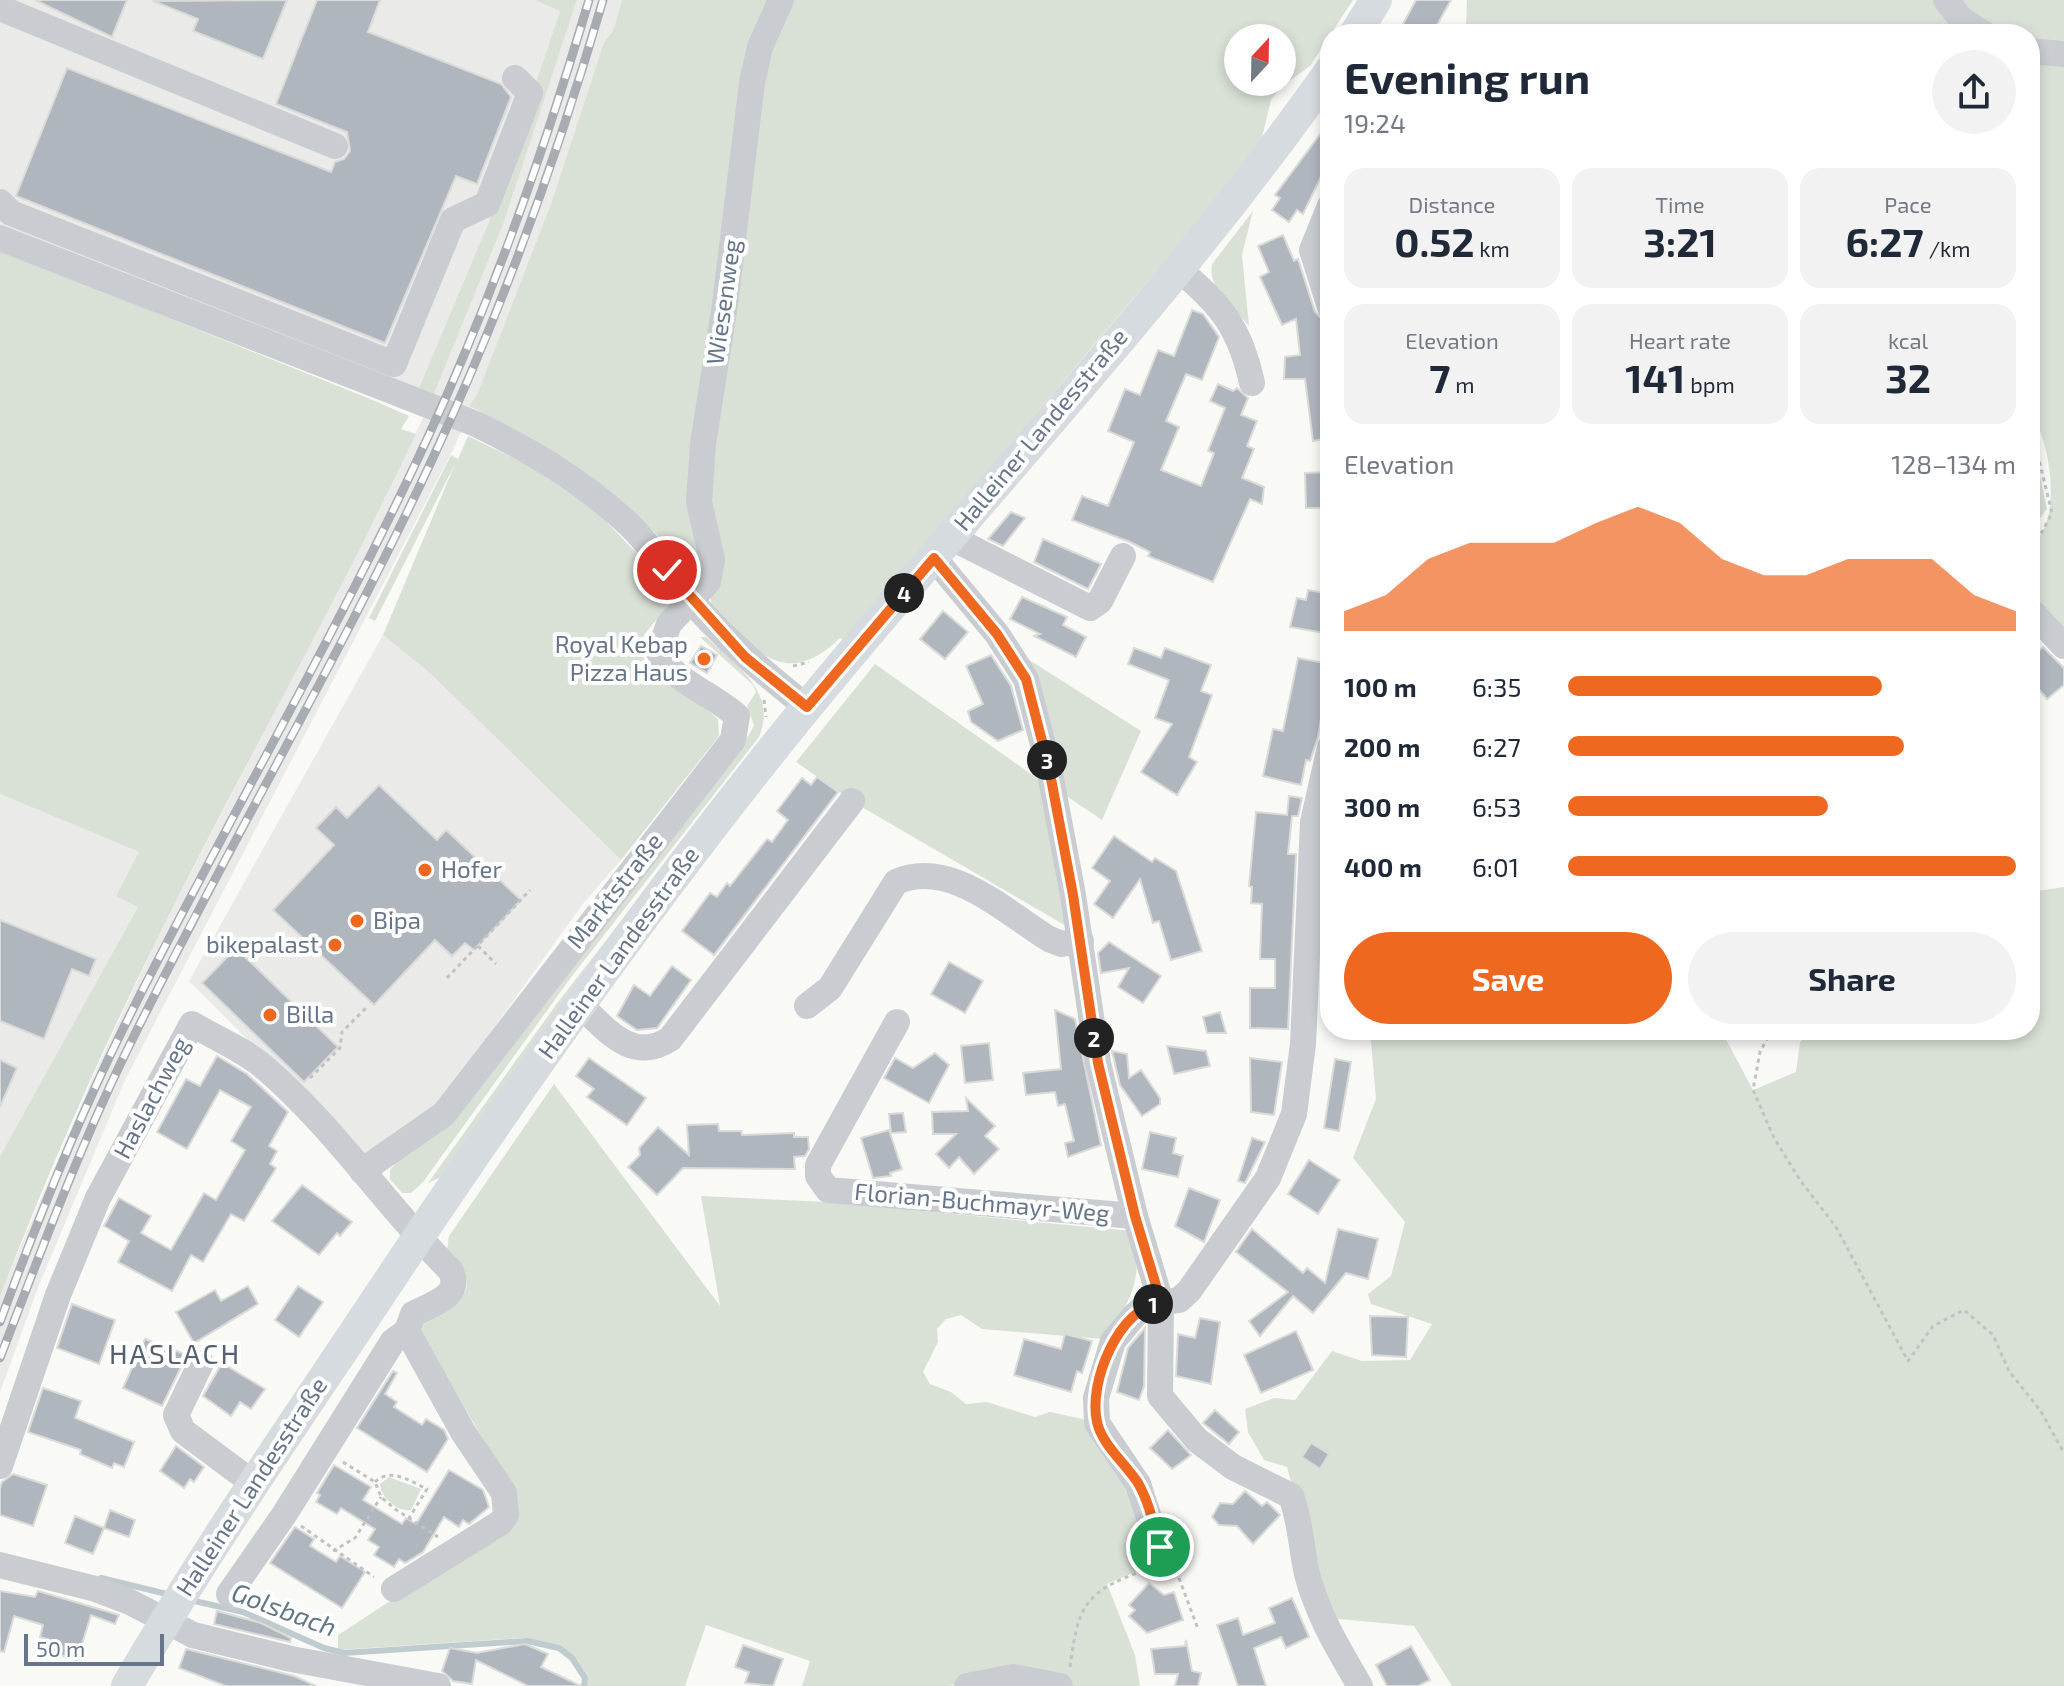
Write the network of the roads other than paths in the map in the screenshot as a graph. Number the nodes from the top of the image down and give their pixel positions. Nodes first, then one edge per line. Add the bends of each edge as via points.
1 (781, 0) edge
2 (1376, 0) edge
3 (1946, 0) edge
4 (0, 8) edge
5 (1361, 24) edge
6 (1969, 24) edge
7 (2040, 52) edge
8 (2064, 54) edge
9 (515, 78) dead end
10 (1320, 85) edge
11 (335, 146) dead end
12 (0, 202) edge
13 (1320, 230) edge
14 (0, 238) edge
15 (1178, 269) junction
16 (1320, 275) edge
17 (1252, 383) dead end
18 (942, 548) junction
19 (1123, 556) dead end
20 (693, 602) junction
21 (2040, 621) edge
22 (2064, 646) edge
23 (807, 707) junction
24 (1320, 791) edge
25 (852, 801) dead end
26 (1081, 941) junction
27 (579, 1004) junction
28 (807, 1006) dead end
29 (897, 1022) dead end
30 (362, 1171) junction
31 (1135, 1216) junction
32 (418, 1237) junction
33 (1161, 1302) junction
34 (407, 1331) junction
35 (201, 1363) dead end
36 (0, 1466) edge
37 (253, 1483) junction
38 (1163, 1561) road end
39 (0, 1565) edge
40 (394, 1589) road end
41 (229, 1594) dead end
42 (175, 1605) junction
43 (1064, 1682) edge
44 (127, 1686) edge
45 (438, 1686) edge
46 (967, 1686) edge
47 (1360, 1686) edge

1 - 20 street, Wiesenweg via 760,47 752,83 703,444 699,502 712,559 708,582
2 - 5 main road
3 - 6 street
4 - 11 street
7 - 8 street
9 - 12 street via 530,93 487,204 453,220 394,364 11,213
10 - 15 main road, Halleiner Landesstraße
13 - 16 street via 1312,250
14 - 20 street via 476,424 533,452 627,522
15 - 17 street via 1234,324
15 - 18 main road, Halleiner Landesstraße
18 - 19 street via 1090,608 1100,601
18 - 23 main road, Halleiner Landesstraße
18 - 26 street via 1026,679 1049,768
20 - 23 street via 745,657
20 - 30 street, Marktstraße via 669,624 659,652 664,665 737,716 733,740 444,1114
21 - 22 street
23 - 27 main road, Halleiner Landesstraße
24 - 33 street via 1313,822 1303,1044 1294,1114 1268,1178 1223,1247 1179,1300
25 - 27 street via 670,1039 641,1050
26 - 28 street via 1062,944 1049,939 948,877 911,875 896,882 830,988
26 - 31 street via 1098,1063
27 - 32 main road, Halleiner Landesstraße
29 - 31 street, Florian-Buchmayr-Weg via 818,1165 818,1176 828,1190
30 - 32 street, Haslachweg
30 - 36 street, Haslachweg via 263,1065 192,1024 98,1198 58,1295
31 - 33 street
32 - 34 street, Haslachweg via 455,1281 446,1297 413,1314
32 - 37 main road, Halleiner Landesstraße
33 - 38 street via 1146,1305 1113,1341 1096,1410 1097,1423 1138,1484
33 - 47 street via 1160,1396 1197,1440 1233,1467 1291,1496 1321,1618
34 - 40 street via 507,1502 500,1523
34 - 41 street via 393,1341
35 - 37 street via 176,1415 183,1431
37 - 42 main road, Halleiner Landesstraße
39 - 42 street via 130,1602
42 - 44 main road, Halleiner Landesstraße
42 - 45 street via 193,1635
43 - 46 street via 1013,1677

